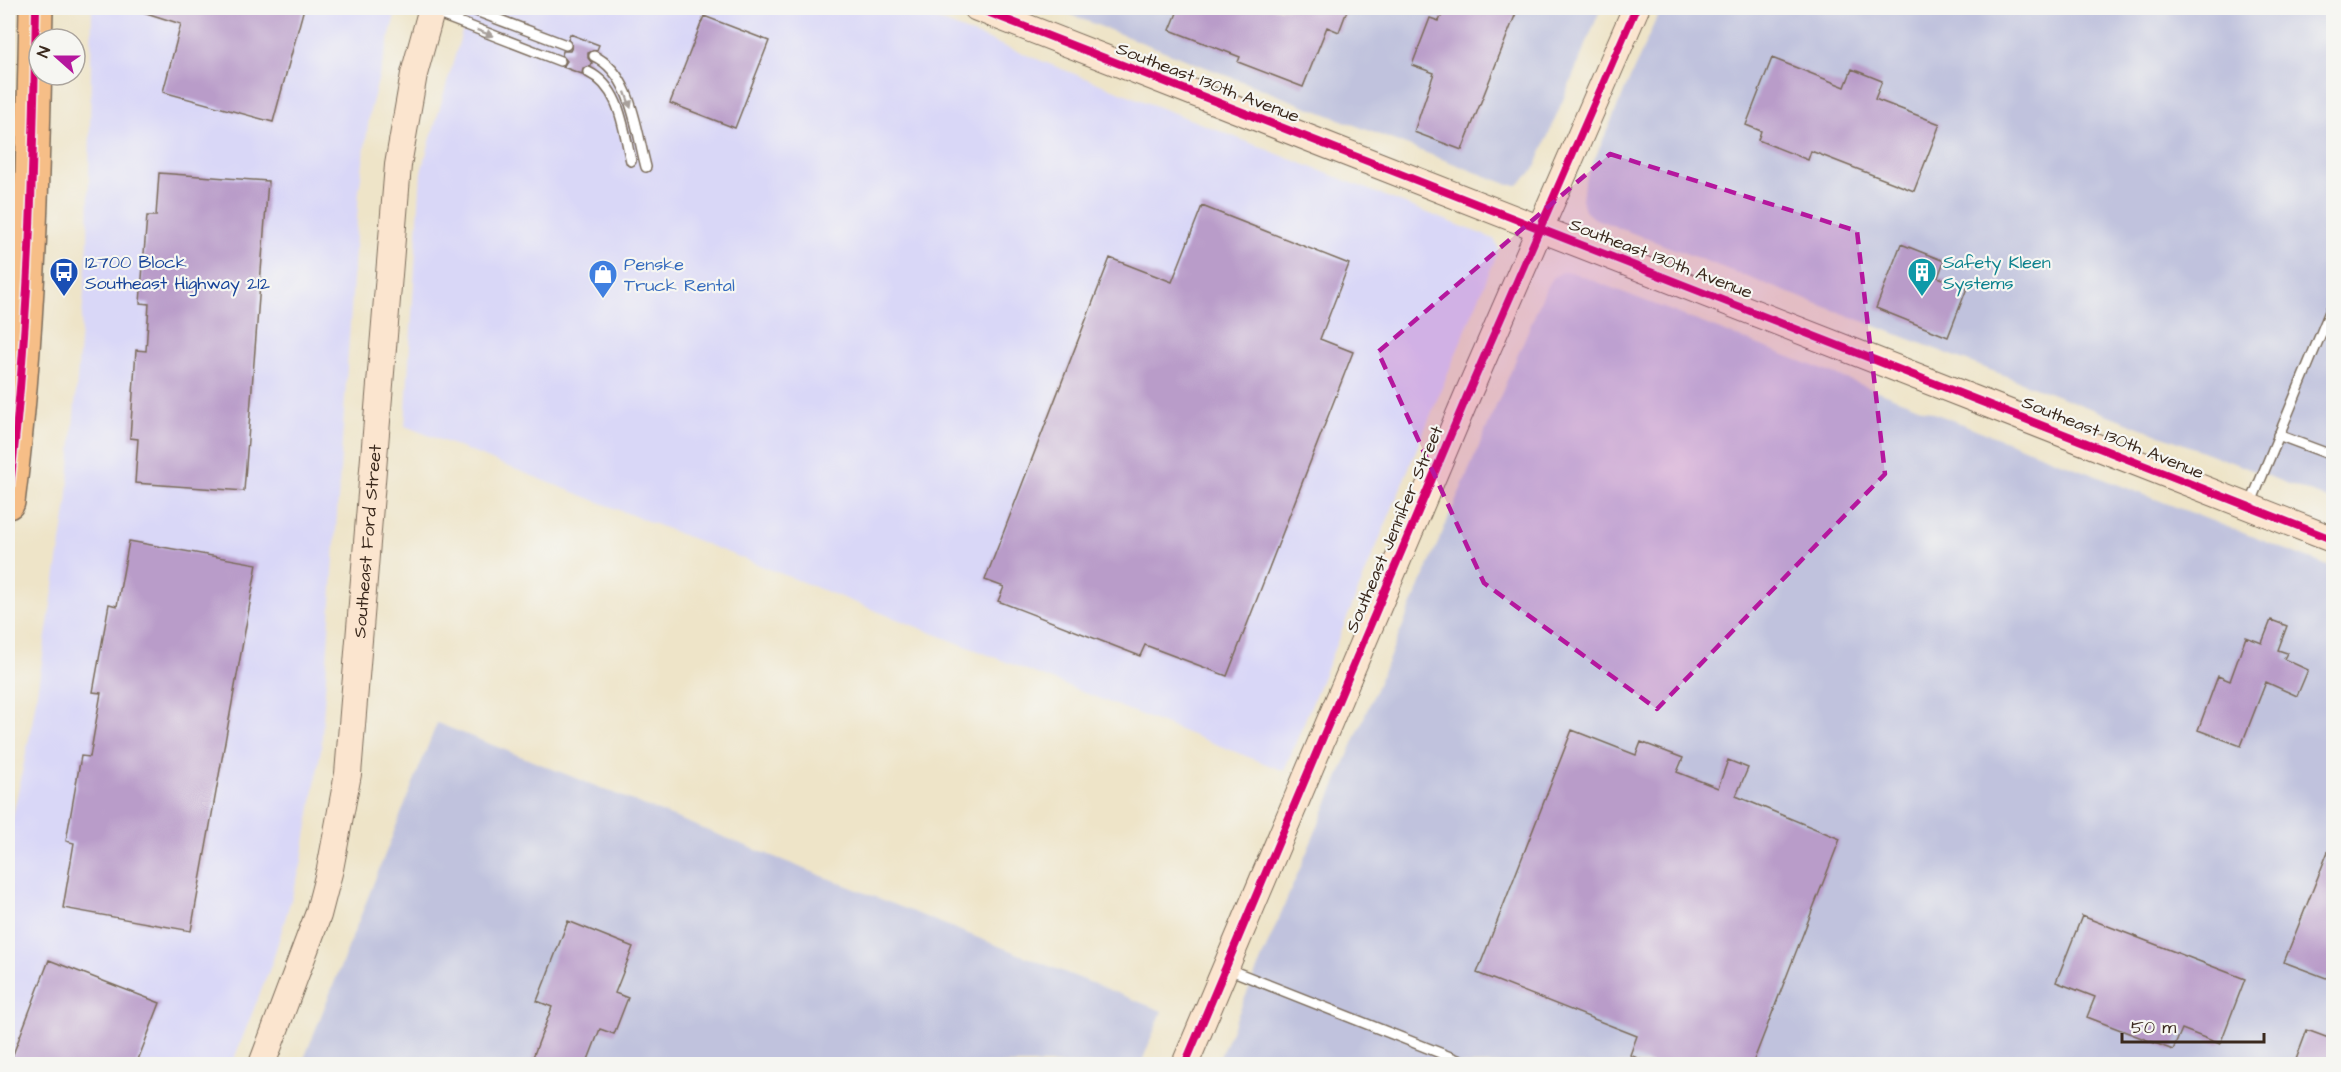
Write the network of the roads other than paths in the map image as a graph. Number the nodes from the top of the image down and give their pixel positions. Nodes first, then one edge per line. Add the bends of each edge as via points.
1 (36, 8) edge
2 (468, 8) edge
3 (977, 8) edge
4 (1636, 8) edge
5 (431, 10) edge
6 (566, 45) dead end
7 (594, 56) dead end
8 (560, 61) dead end
9 (588, 72) dead end
10 (630, 161) dead end
11 (646, 167) dead end
12 (1539, 227) junction
13 (2334, 302) edge
14 (2278, 435) junction
15 (2334, 456) edge
16 (8, 502) edge
17 (2249, 507) junction
18 (2334, 540) edge
19 (1225, 968) junction
20 (262, 1065) edge
21 (1185, 1065) edge
22 (1468, 1065) edge

1 - 16 highway via 33,184
2 - 6 lane
3 - 12 street, Southeast 130th Avenue
4 - 12 street, Southeast Jennifer Street
5 -> 8 lane
5 - 20 street, Southeast Ford Street via 414,74 398,165 348,774 318,915
7 -> 11 lane via 606,61 616,72 629,102
9 - 10 lane via 610,88
12 - 17 street, Southeast 130th Avenue
12 - 19 street, Southeast Jennifer Street
13 - 14 lane
14 - 15 lane
14 - 17 lane
17 - 18 street, Southeast 130th Avenue
19 - 21 street, Southeast Jennifer Street
19 - 22 lane

